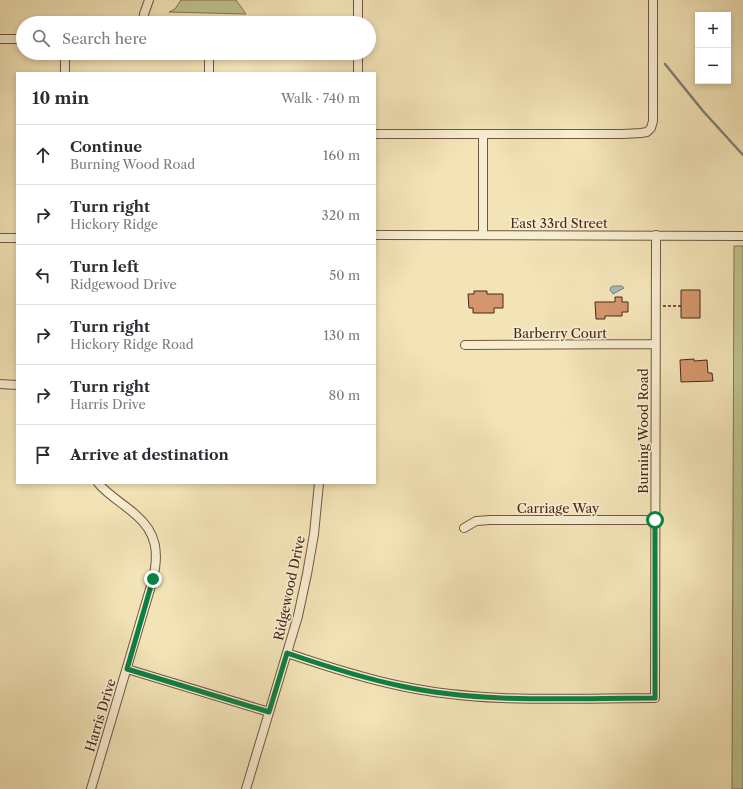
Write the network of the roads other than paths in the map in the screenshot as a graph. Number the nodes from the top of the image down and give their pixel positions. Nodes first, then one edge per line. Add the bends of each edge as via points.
1 (149, 0) edge
2 (358, 0) edge
3 (653, 0) edge
4 (144, 16) edge
5 (358, 16) edge
6 (0, 39) edge
7 (16, 39) edge
8 (65, 60) edge
9 (209, 60) edge
10 (358, 60) edge
11 (65, 72) edge
12 (209, 72) edge
13 (358, 72) edge
14 (376, 134) edge
15 (483, 134) junction
16 (376, 235) edge
17 (482, 235) junction
18 (656, 235) junction
19 (743, 236) edge
20 (0, 238) edge
21 (16, 238) edge
22 (656, 344) junction
23 (465, 345) dead end
24 (0, 384) edge
25 (16, 385) edge
26 (99, 484) edge
27 (319, 484) edge
28 (655, 520) junction
29 (464, 528) dead end
30 (287, 653) junction
31 (127, 669) junction
32 (269, 712) junction
33 (91, 789) edge
34 (246, 789) edge

1 - 4 street
2 - 5 street
3 - 15 street via 652,121 647,132
6 - 7 street
8 - 11 street
9 - 12 street
10 - 13 street
14 - 15 street
15 - 17 street
16 - 17 street, East 33rd Street
17 - 18 street, East 33rd Street
18 - 19 street, East 33rd Street
18 - 22 street, Burning Wood Road
20 - 21 street
22 - 23 street, Barberry Court
22 - 28 street, Burning Wood Road
24 - 25 street
26 - 31 street, Harris Drive via 137,515 152,535 156,549 153,579
27 - 30 street, Ridgewood Drive via 307,574
28 - 29 street, Carriage Way via 490,520 476,522
28 - 30 street, Burning Wood Road via 655,698 508,698 443,693 402,687 343,672
30 - 32 street, Ridgewood Drive
31 - 32 street
31 - 33 street, Harris Drive
32 - 34 street, Ridgewood Drive

